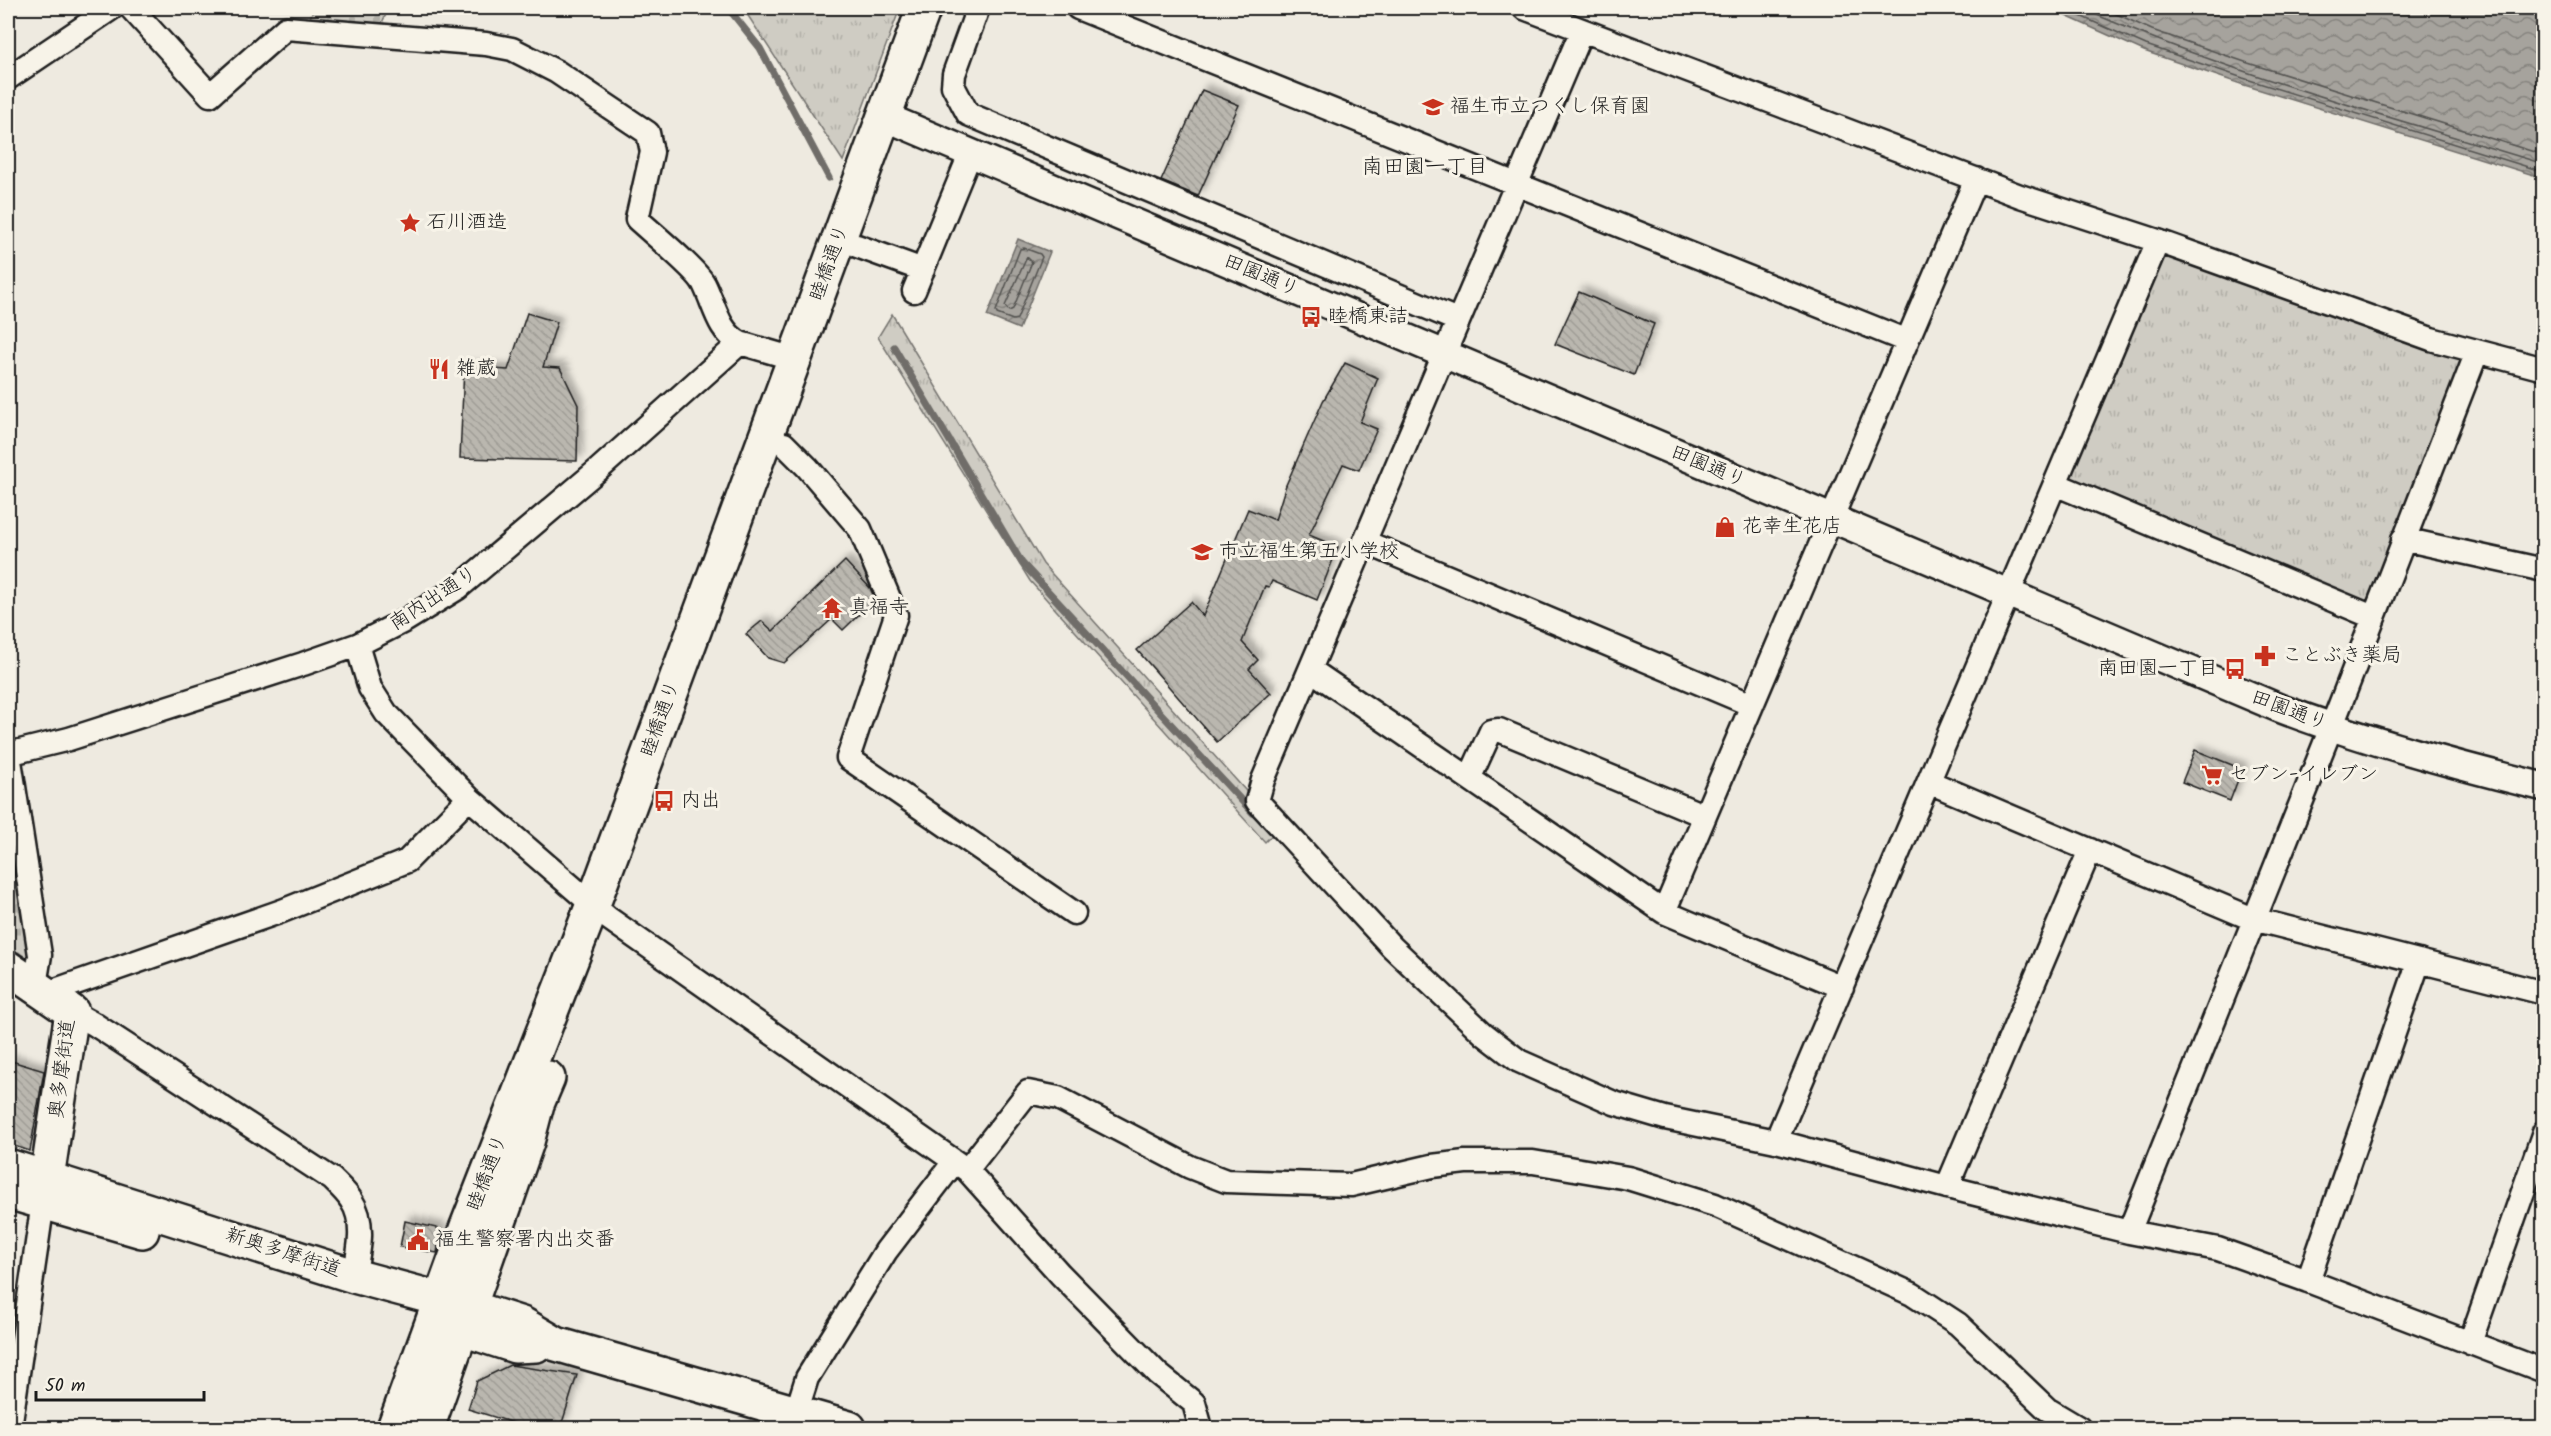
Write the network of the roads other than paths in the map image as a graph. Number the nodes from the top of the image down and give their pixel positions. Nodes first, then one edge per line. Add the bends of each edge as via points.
1 (112, 8) edge
2 (131, 8) edge
3 (924, 8) edge
4 (945, 8) edge
5 (978, 8) edge
6 (1078, 8) edge
7 (1524, 8) edge
8 (1582, 30) junction
9 (8, 78) edge
10 (893, 120) junction
11 (971, 152) junction
12 (1976, 179) junction
13 (1516, 184) junction
14 (2158, 241) junction
15 (857, 246) junction
16 (923, 270) junction
17 (914, 291) dead end
18 (1457, 320) junction
19 (1907, 340) junction
20 (740, 343) junction
21 (2477, 352) junction
22 (1442, 354) junction
23 (795, 359) junction
24 (2544, 369) edge
25 (784, 444) junction
26 (2055, 484) junction
27 (1831, 519) junction
28 (2403, 539) junction
29 (1365, 542) junction
30 (2544, 570) edge
31 (2008, 594) junction
32 (2373, 617) junction
33 (357, 645) junction
34 (1311, 670) junction
35 (1752, 705) junction
36 (2331, 728) junction
37 (8, 754) edge
38 (1470, 777) junction
39 (1929, 782) junction
40 (2544, 787) edge
41 (469, 798) junction
42 (1705, 816) junction
43 (2090, 850) junction
44 (1664, 912) junction
45 (600, 913) junction
46 (1074, 913) dead end
47 (2253, 919) junction
48 (2419, 961) junction
49 (1842, 987) junction
50 (40, 989) edge
51 (2544, 993) edge
52 (2544, 1132) edge
53 (1776, 1141) junction
54 (8, 1166) edge
55 (960, 1166) junction
56 (1947, 1187) junction
57 (46, 1190) junction
58 (8, 1192) edge
59 (2128, 1232) junction
60 (354, 1276) junction
61 (2308, 1281) junction
62 (452, 1314) junction
63 (2470, 1343) junction
64 (2544, 1371) edge
65 (795, 1421) edge
66 (10, 1428) edge
67 (394, 1428) edge
68 (427, 1428) edge
69 (849, 1428) edge
70 (1201, 1428) edge
71 (2079, 1428) edge

1 - 9 street
2 - 20 street via 210,95 286,28 486,44 512,49 556,72 648,133 651,152 637,219 703,281 722,327 728,337
3 - 10 main road, 睦橋通り
4 - 10 main road, 睦橋通り
5 - 18 street via 954,74 953,86 968,114
6 - 13 street
7 - 8 street
8 - 12 street
8 - 13 street
10 - 11 street, 田園通り
10 - 15 main road, 睦橋通り
10 - 23 main road, 睦橋通り
11 - 16 street
11 - 22 street, 田園通り
12 - 14 street
12 - 19 street
13 - 18 street
13 - 19 street
14 - 21 street
14 - 26 street
15 - 16 street
15 - 25 main road, 睦橋通り
16 - 17 street
18 - 22 street
19 - 27 street
20 - 23 street
20 - 33 street, 南内出通り via 458,588
21 - 24 street
21 - 28 street
22 - 27 street, 田園通り
22 - 29 street
23 - 45 main road, 睦橋通り via 720,557
25 - 45 main road, 睦橋通り
25 - 46 street via 860,529 896,615 848,758
26 - 31 street
26 - 32 street
27 - 31 street, 田園通り
27 - 35 street
28 - 30 street
28 - 32 street
29 - 34 street
29 - 35 street
31 - 36 street, 田園通り
31 - 39 street
32 - 36 street
33 - 37 street, 南内出通り via 69,739
33 - 41 street via 370,688 386,713
34 - 38 street
34 - 53 street via 1257,801 1392,947 1484,1034 1519,1061 1614,1103
35 - 42 street
36 - 40 street, 田園通り via 2440,762
36 - 47 street
37 - 50 street via 40,955
38 - 42 street via 1491,731 1499,730
38 - 44 street
39 - 43 street
39 - 49 street
41 - 45 street
41 - 50 street via 406,861 282,911
42 - 44 street
43 - 47 street
43 - 56 street
44 - 49 street
45 - 55 street
45 - 62 main road, 睦橋通り via 513,1106
47 - 48 street
47 - 59 street
48 - 51 street
48 - 61 street
49 - 53 street
50 - 57 main road, 奥多摩街道
50 - 60 street via 332,1179 352,1201 358,1219 361,1245
52 - 63 street
53 - 56 street
54 - 57 main road, 新奥多摩街道
55 - 65 street via 886,1251 807,1378
55 - 70 street via 1158,1374 1194,1403
55 - 71 street via 1028,1092 1058,1098 1190,1167 1226,1181 1351,1185 1431,1166 1488,1162 1533,1162 1628,1178 1715,1205 1912,1294 1958,1324 2047,1409
56 - 59 street
57 - 58 main road, 新奥多摩街道
57 - 60 main road, 新奥多摩街道
57 - 62 main road, 新奥多摩街道 via 369,1303
57 - 66 street
59 - 61 street via 2218,1249
60 - 62 main road, 新奥多摩街道
61 - 63 street
62 - 65 main road, 新奥多摩街道 via 522,1324 555,1344
62 - 67 main road, 睦橋通り
62 - 68 main road, 睦橋通り
63 - 64 street
65 - 69 main road, 新奥多摩街道

